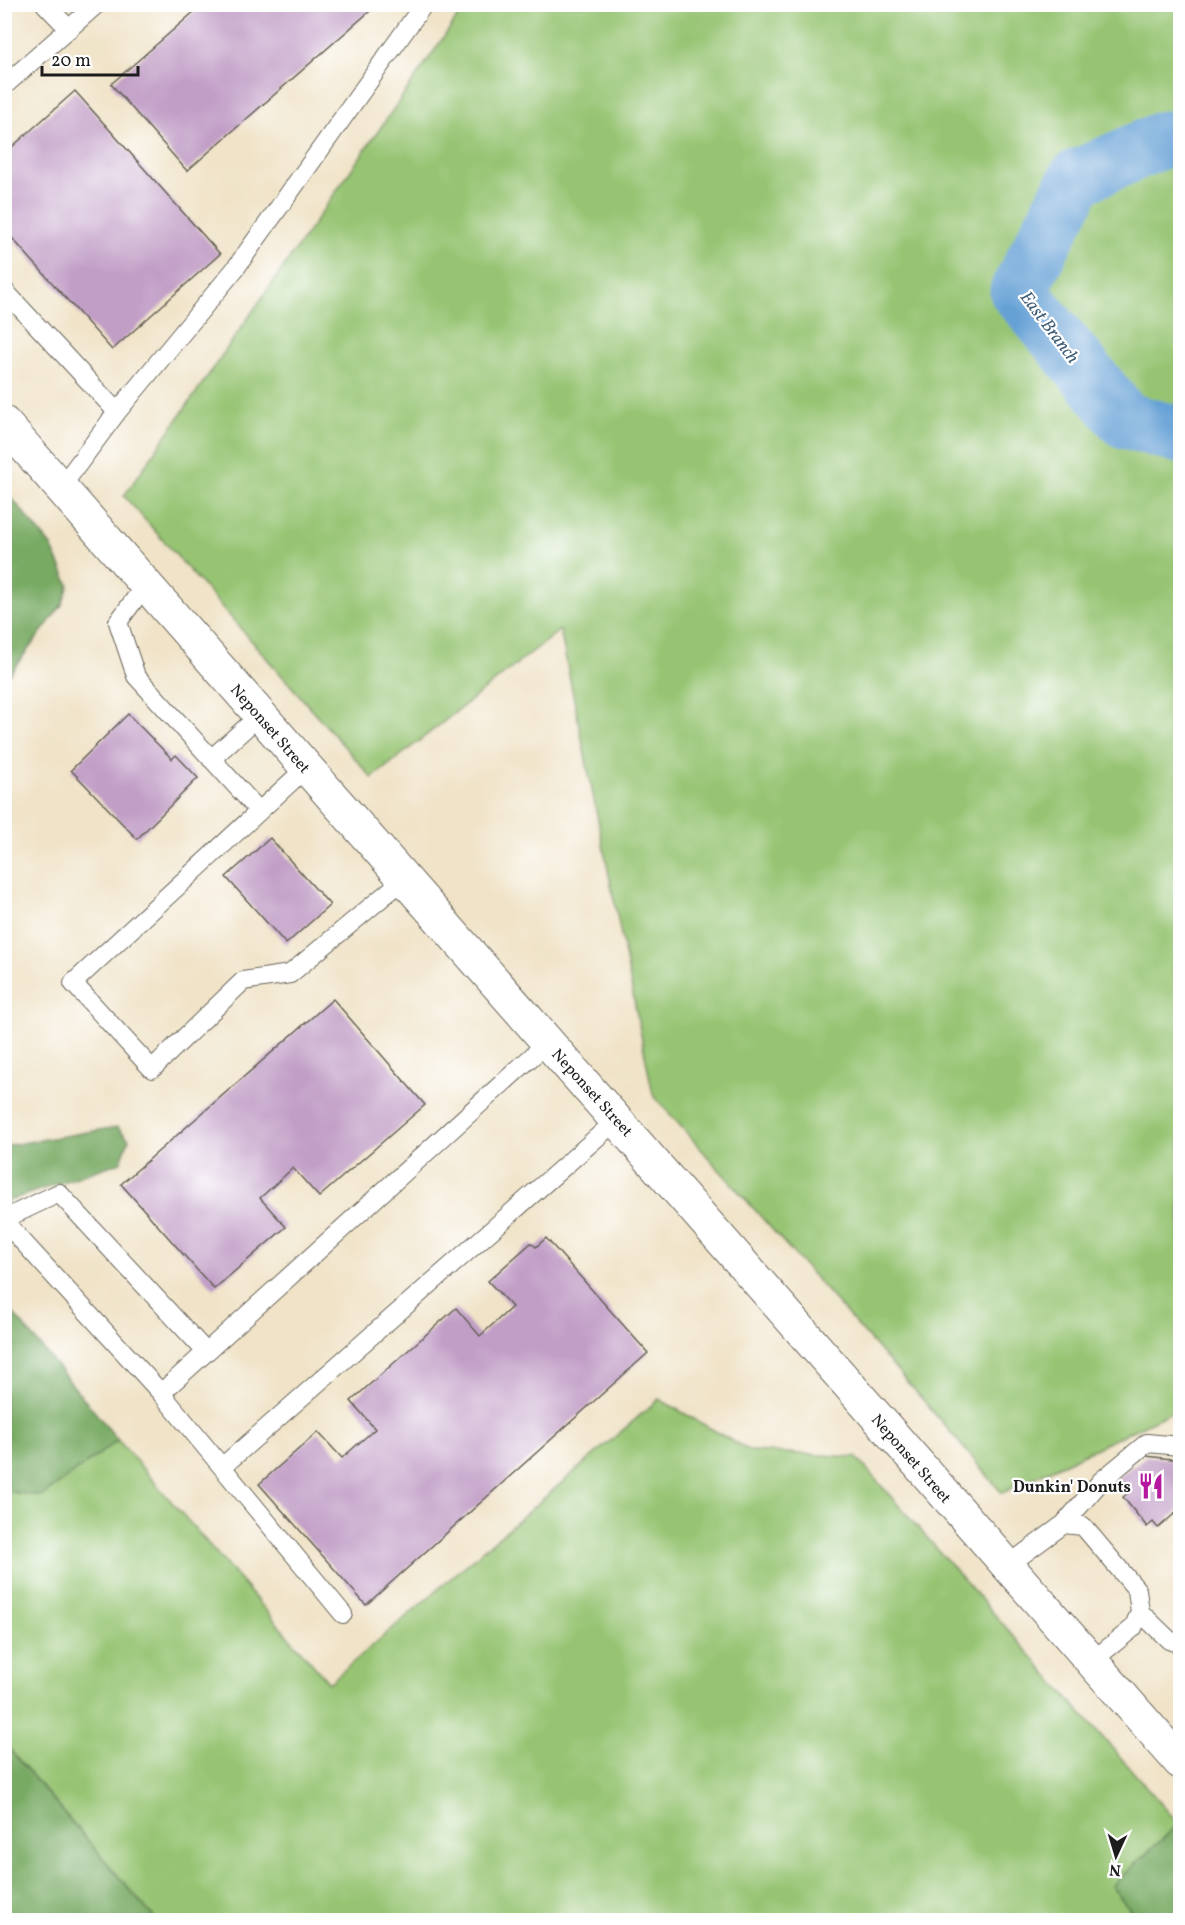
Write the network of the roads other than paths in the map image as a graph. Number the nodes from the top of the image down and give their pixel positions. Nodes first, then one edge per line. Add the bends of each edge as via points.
1 (45, 4) edge
2 (97, 4) edge
3 (424, 4) edge
4 (69, 29) junction
5 (4, 86) edge
6 (4, 290) edge
7 (117, 412) junction
8 (4, 423) edge
9 (61, 487) junction
10 (146, 584) junction
11 (260, 715) junction
12 (212, 759) junction
13 (306, 768) junction
14 (259, 811) junction
15 (404, 880) junction
16 (548, 1042) junction
17 (618, 1119) junction
18 (4, 1220) edge
19 (206, 1352) junction
20 (161, 1393) junction
21 (1180, 1446) edge
22 (222, 1467) junction
23 (1064, 1524) junction
24 (1007, 1566) junction
25 (1140, 1612) junction
26 (343, 1614) dead end
27 (1180, 1644) edge
28 (1092, 1661) junction
29 (1180, 1762) edge

1 - 4 lane
2 - 4 lane
3 - 7 lane via 235,269
4 - 5 lane
6 - 7 lane
7 - 9 lane
8 - 9 main road, Neponset Street
9 - 10 main road, Neponset Street
10 - 11 main road, Neponset Street
10 - 12 lane via 118,622 135,676
11 - 12 lane
11 - 13 main road, Neponset Street
12 - 14 lane
13 - 14 lane
13 - 15 main road, Neponset Street
14 - 15 lane via 73,983 153,1069 243,981 290,974
15 - 16 main road, Neponset Street
16 - 17 main road, Neponset Street
16 - 19 lane
17 - 22 lane
17 - 24 main road, Neponset Street
18 - 19 lane via 59,1193
18 - 20 lane
19 - 20 lane
20 - 22 lane
21 - 23 lane via 1147,1443 1101,1481
22 - 26 lane
23 - 24 lane
23 - 25 lane via 1083,1526 1137,1590
24 - 28 main road, Neponset Street
25 - 27 lane via 1169,1640
25 - 28 lane via 1133,1628
28 - 29 main road, Neponset Street

